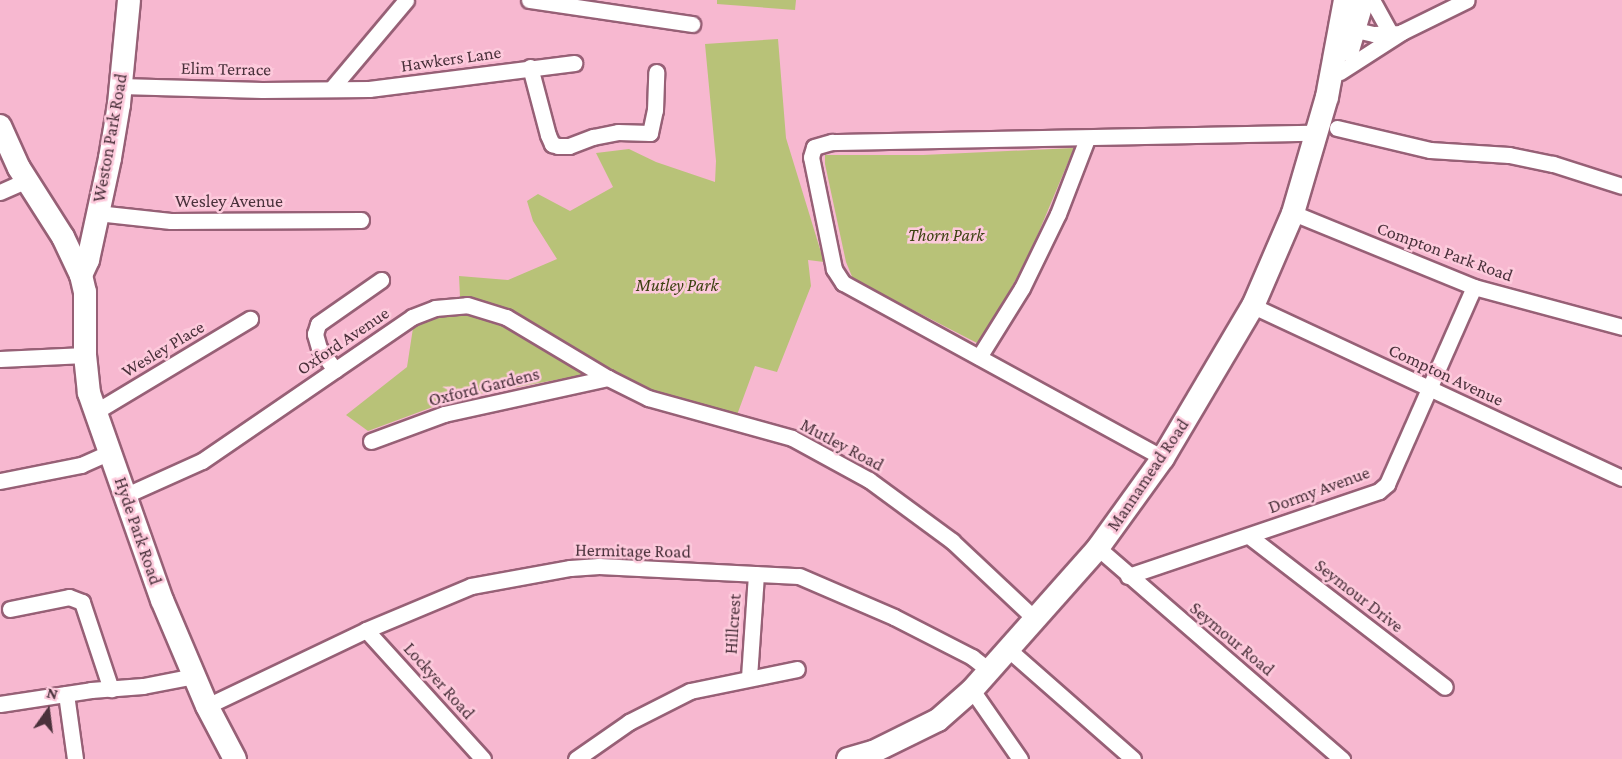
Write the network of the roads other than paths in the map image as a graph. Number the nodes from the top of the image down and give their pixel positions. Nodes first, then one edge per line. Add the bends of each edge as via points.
1 (129, 0) edge
2 (406, 0) edge
3 (529, 0) edge
4 (1345, 0) edge
5 (1363, 0) edge
6 (1372, 0) edge
7 (1467, 0) edge
8 (692, 24) dead end
9 (1348, 28) junction
10 (1396, 33) junction
11 (574, 63) dead end
12 (530, 67) junction
13 (656, 72) dead end
14 (1340, 72) junction
15 (120, 86) junction
16 (332, 88) junction
17 (1327, 97) junction
18 (0, 126) edge
19 (1327, 130) junction
20 (1087, 139) junction
21 (27, 180) junction
22 (1622, 186) edge
23 (0, 192) edge
24 (97, 213) junction
25 (1293, 213) junction
26 (361, 220) dead end
27 (381, 280) dead end
28 (83, 283) junction
29 (1474, 287) junction
30 (1253, 306) junction
31 (250, 319) dead end
32 (1622, 327) edge
33 (85, 355) junction
34 (979, 357) junction
35 (0, 358) edge
36 (593, 369) joint
37 (335, 370) junction
38 (608, 378) junction
39 (1428, 389) junction
40 (95, 412) junction
41 (370, 441) dead end
42 (110, 453) junction
43 (1163, 458) junction
44 (1622, 478) edge
45 (0, 481) edge
46 (124, 496) junction
47 (1249, 536) junction
48 (1098, 548) junction
49 (756, 574) junction
50 (1128, 576) junction
51 (10, 609) dead end
52 (1036, 620) junction
53 (366, 630) junction
54 (1010, 650) junction
55 (797, 669) dead end
56 (990, 671) junction
57 (195, 676) junction
58 (749, 677) junction
59 (1445, 687) dead end
60 (111, 689) junction
61 (972, 690) junction
62 (66, 694) junction
63 (0, 704) edge
64 (207, 706) junction
65 (75, 759) edge
66 (235, 759) edge
67 (483, 759) edge
68 (576, 759) edge
69 (848, 759) edge
70 (1020, 759) edge
71 (1133, 759) edge
72 (1342, 759) edge

1 - 15 main road, Weston Park Road
2 - 16 street
3 - 8 street
4 - 9 main road, Mannamead Road
5 - 9 main road, Mannamead Road
6 - 10 street
7 - 10 street
9 - 10 street
9 - 14 main road, Mannamead Road
9 - 17 main road, Mannamead Road
10 - 14 street
11 - 12 street, Hawkers Lane
12 - 13 street via 548,135 552,144 558,146 618,132 650,133
12 - 16 street, Hawkers Lane via 404,85
14 - 17 main road, Mannamead Road
15 - 16 street, Elim Terrace
15 - 24 main road, Weston Park Road
17 - 19 main road, Mannamead Road
18 - 21 main road
19 - 20 street
19 - 22 street via 1430,150 1509,155
19 - 25 main road, Mannamead Road
20 - 34 street via 1058,214 1022,288
20 - 34 street via 832,142 814,147 811,157 836,275 866,297
21 - 23 street
21 - 28 main road via 68,245
24 - 26 street, Wesley Avenue via 171,221
24 - 28 main road, Weston Park Road
25 - 29 street, Compton Park Road
25 - 30 main road, Mannamead Road
27 - 37 street via 318,324 315,334 319,348
28 - 33 main road, Hyde Park Road
29 - 32 street, Compton Park Road
29 - 39 street, Dormy Avenue
30 - 39 street, Compton Avenue
30 - 43 main road, Mannamead Road
31 - 40 street, Wesley Place
33 - 35 street
33 - 40 main road, Hyde Park Road
34 - 43 street
36 - 37 street, Oxford Avenue via 506,317 467,305 435,308 412,317
36 - 38 street, Mutley Road
37 - 46 street, Oxford Avenue via 202,461
38 - 41 street, Oxford Gardens via 444,414
38 - 52 street, Mutley Road via 648,398 792,438 869,480 952,541
39 - 44 street, Compton Avenue
39 - 47 street, Dormy Avenue via 1387,484 1380,491
40 - 42 main road, Hyde Park Road
42 - 45 street via 81,465
42 - 46 main road, Hyde Park Road
43 - 48 main road, Mannamead Road
46 - 57 main road, Hyde Park Road
47 - 50 street, Dormy Avenue
47 - 59 street, Seymour Drive
48 - 50 street, Seymour Road
48 - 52 main road, Mannamead Road
49 - 53 street, Hermitage Road via 570,568 471,586
49 - 56 street, Hermitage Road via 799,576 894,617 972,657
49 - 58 street, Hillcrest
50 - 72 street, Seymour Road
51 - 60 street via 69,597 82,602
52 - 54 main road, Mannamead Road
53 - 64 street, Hermitage Road
53 - 67 street, Lockyer Road
54 - 56 main road, Mannamead Road
54 - 71 street
55 - 58 street
56 - 61 main road, Mannamead Road
57 - 60 street
57 - 64 main road, Hyde Park Road
58 - 68 street via 690,692 629,722
60 - 62 street
61 - 69 main road, Mannamead Road via 938,720 873,752
61 - 70 street
62 - 63 street
62 - 65 street
64 - 66 main road, Hyde Park Road

